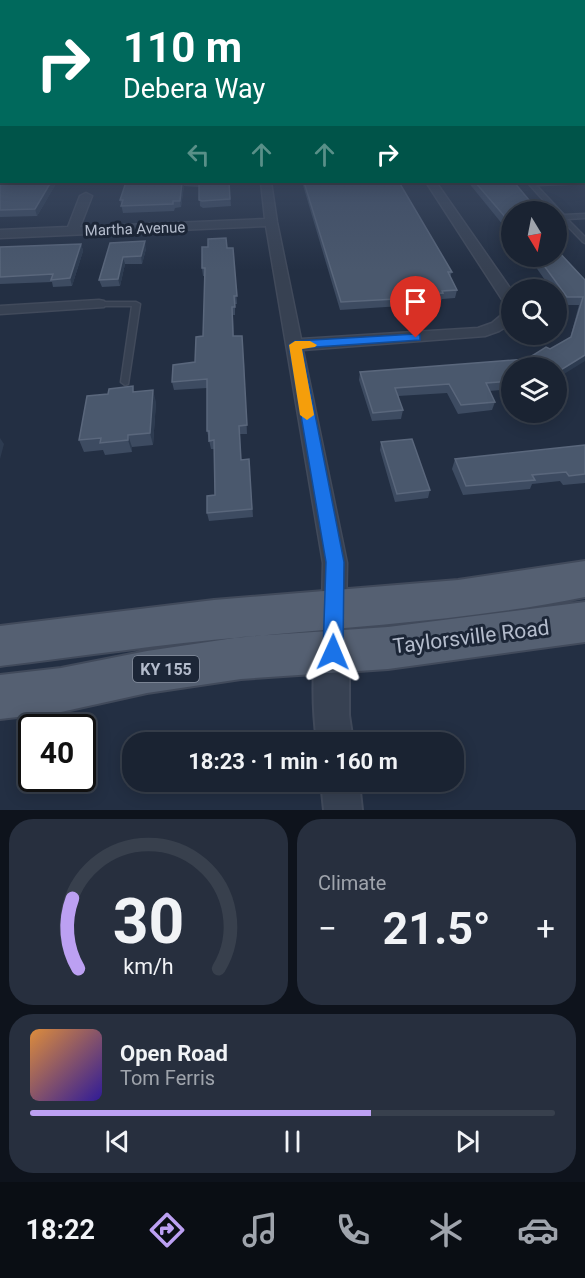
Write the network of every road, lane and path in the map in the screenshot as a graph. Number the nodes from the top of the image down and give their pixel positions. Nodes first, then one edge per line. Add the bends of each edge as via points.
1 (267, 194) edge
2 (438, 194) edge
3 (86, 196) dead end
4 (585, 216) edge
5 (567, 217) edge
6 (567, 221) edge
7 (271, 222) junction
8 (72, 232) junction
9 (0, 234) edge
10 (585, 241) edge
11 (501, 284) edge
12 (99, 304) joint
13 (0, 310) edge
14 (501, 324) edge
15 (295, 345) junction
16 (125, 382) dead end
17 (585, 579) edge
18 (334, 610) junction
19 (585, 622) edge
20 (0, 646) edge
21 (333, 652) junction
22 (0, 698) edge
23 (334, 732) edge
24 (341, 792) edge
25 (343, 810) edge

1 - 7 street
2 - 11 street
3 - 8 street
4 - 5 lane
6 - 10 lane
7 - 8 street, Martha Avenue
7 - 15 street
8 - 9 street, Martha Avenue
12 - 13 street
12 - 16 lane via 136,304
14 - 15 street via 478,333
15 - 18 street via 335,562
17 - 18 main road, Taylorsville Road / KY 155 via 542,589
18 - 20 main road, Taylorsville Road / KY 155
18 - 21 street
19 - 21 main road, Taylorsville Road / KY 155
21 - 22 main road, Taylorsville Road / KY 155 via 242,658
21 - 23 street
24 - 25 street

